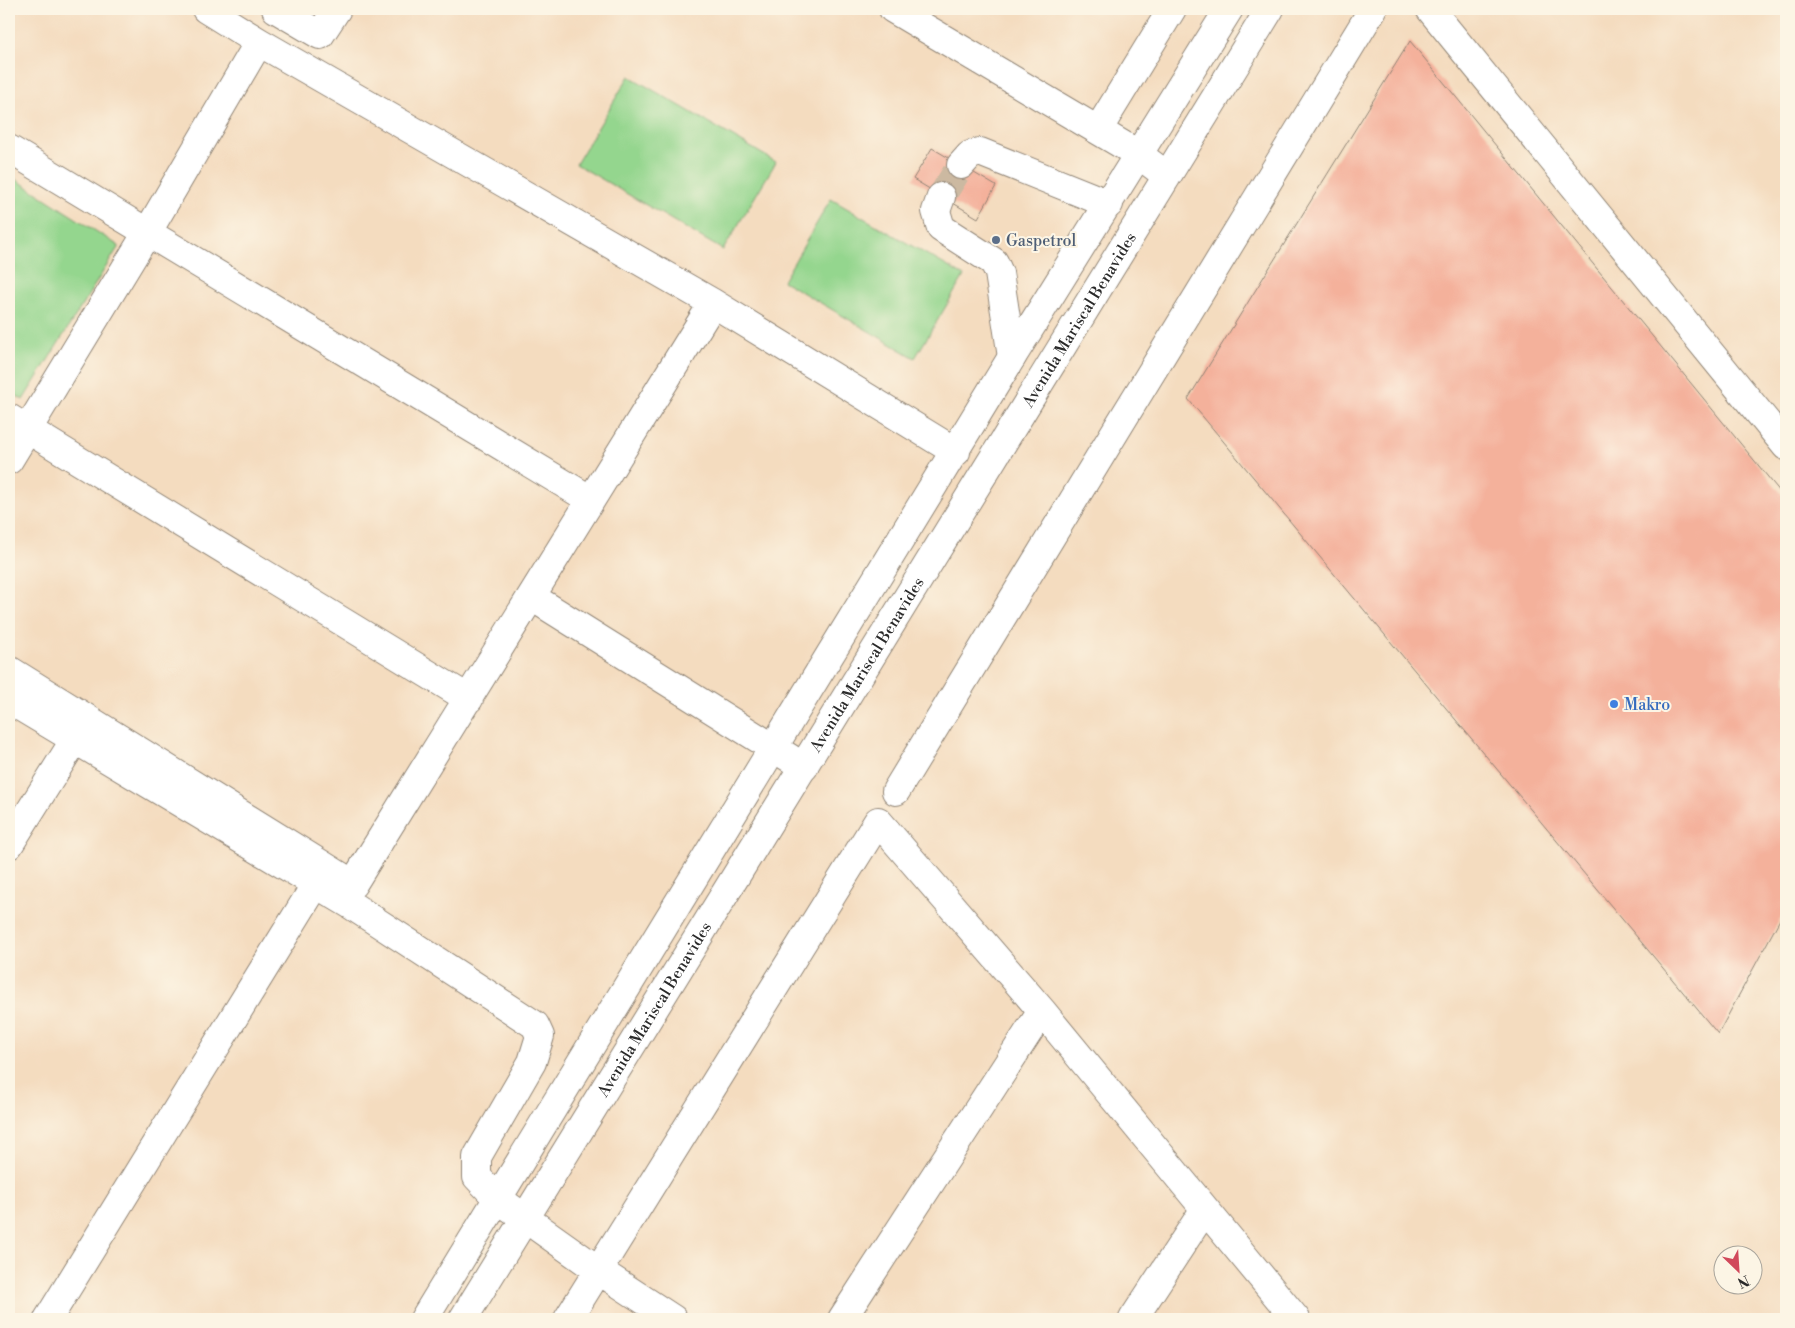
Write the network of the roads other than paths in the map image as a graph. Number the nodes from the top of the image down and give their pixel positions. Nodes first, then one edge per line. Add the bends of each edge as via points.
1 (206, 9) edge
2 (276, 9) edge
3 (337, 9) edge
4 (1172, 9) edge
5 (1229, 9) edge
6 (1270, 9) edge
7 (1373, 9) edge
8 (1430, 9) edge
9 (899, 10) edge
10 (259, 42) junction
11 (1098, 130) junction
12 (9, 149) edge
13 (1138, 154) junction
14 (961, 165) tunnel mouth
15 (1166, 175) junction
16 (940, 196) tunnel mouth
17 (1108, 204) junction
18 (147, 233) junction
19 (713, 303) junction
20 (1012, 357) junction
21 (18, 424) edge
22 (1786, 446) edge
23 (956, 452) junction
24 (9, 460) edge
25 (591, 500) junction
26 (532, 597) junction
27 (9, 670) edge
28 (469, 699) junction
29 (9, 700) edge
30 (74, 741) junction
31 (774, 747) junction
32 (804, 767) junction
33 (896, 791) dead end
34 (9, 845) edge
35 (316, 884) junction
36 (1042, 1011) junction
37 (498, 1199) junction
38 (1205, 1209) junction
39 (524, 1218) junction
40 (598, 1270) junction
41 (48, 1319) edge
42 (424, 1319) edge
43 (463, 1319) edge
44 (568, 1319) edge
45 (673, 1319) edge
46 (842, 1319) edge
47 (1133, 1319) edge
48 (1296, 1319) edge

1 - 10 main road
2 - 3 main road via 320,35
4 - 11 main road
5 - 13 main road, Avenida Mariscal Benavides
6 - 15 main road, Avenida Mariscal Benavides
7 - 33 main road
8 - 22 main road
9 - 11 main road
10 - 18 main road
10 - 19 main road
11 - 13 main road
12 - 18 main road
13 - 15 main road
13 - 17 main road, Avenida Mariscal Benavides
14 - 17 main road via 970,154 980,152
15 - 32 main road, Avenida Mariscal Benavides
16 - 20 main road via 936,211 941,228 994,262 999,273
17 - 20 main road, Avenida Mariscal Benavides
18 - 21 main road
18 - 25 main road
19 - 23 main road
19 - 25 main road
20 - 23 main road, Avenida Mariscal Benavides
21 - 24 main road
21 - 28 main road
23 - 31 main road, Avenida Mariscal Benavides
25 - 26 main road
26 - 28 main road
26 - 31 main road
27 - 28 main road via 353,884
29 - 30 main road
30 - 34 main road
30 - 35 main road
31 - 32 main road
31 - 37 main road, Avenida Mariscal Benavides
32 - 39 main road, Avenida Mariscal Benavides
35 - 37 main road via 534,1025 540,1036 532,1062 477,1157 477,1177
35 - 41 main road
36 - 38 main road
36 - 40 main road via 878,821
36 - 46 main road
37 - 39 main road
37 - 42 main road, Avenida Mariscal Benavides
38 - 47 main road
38 - 48 main road
39 - 40 main road
39 - 43 main road, Avenida Mariscal Benavides
40 - 44 main road
40 - 45 main road

